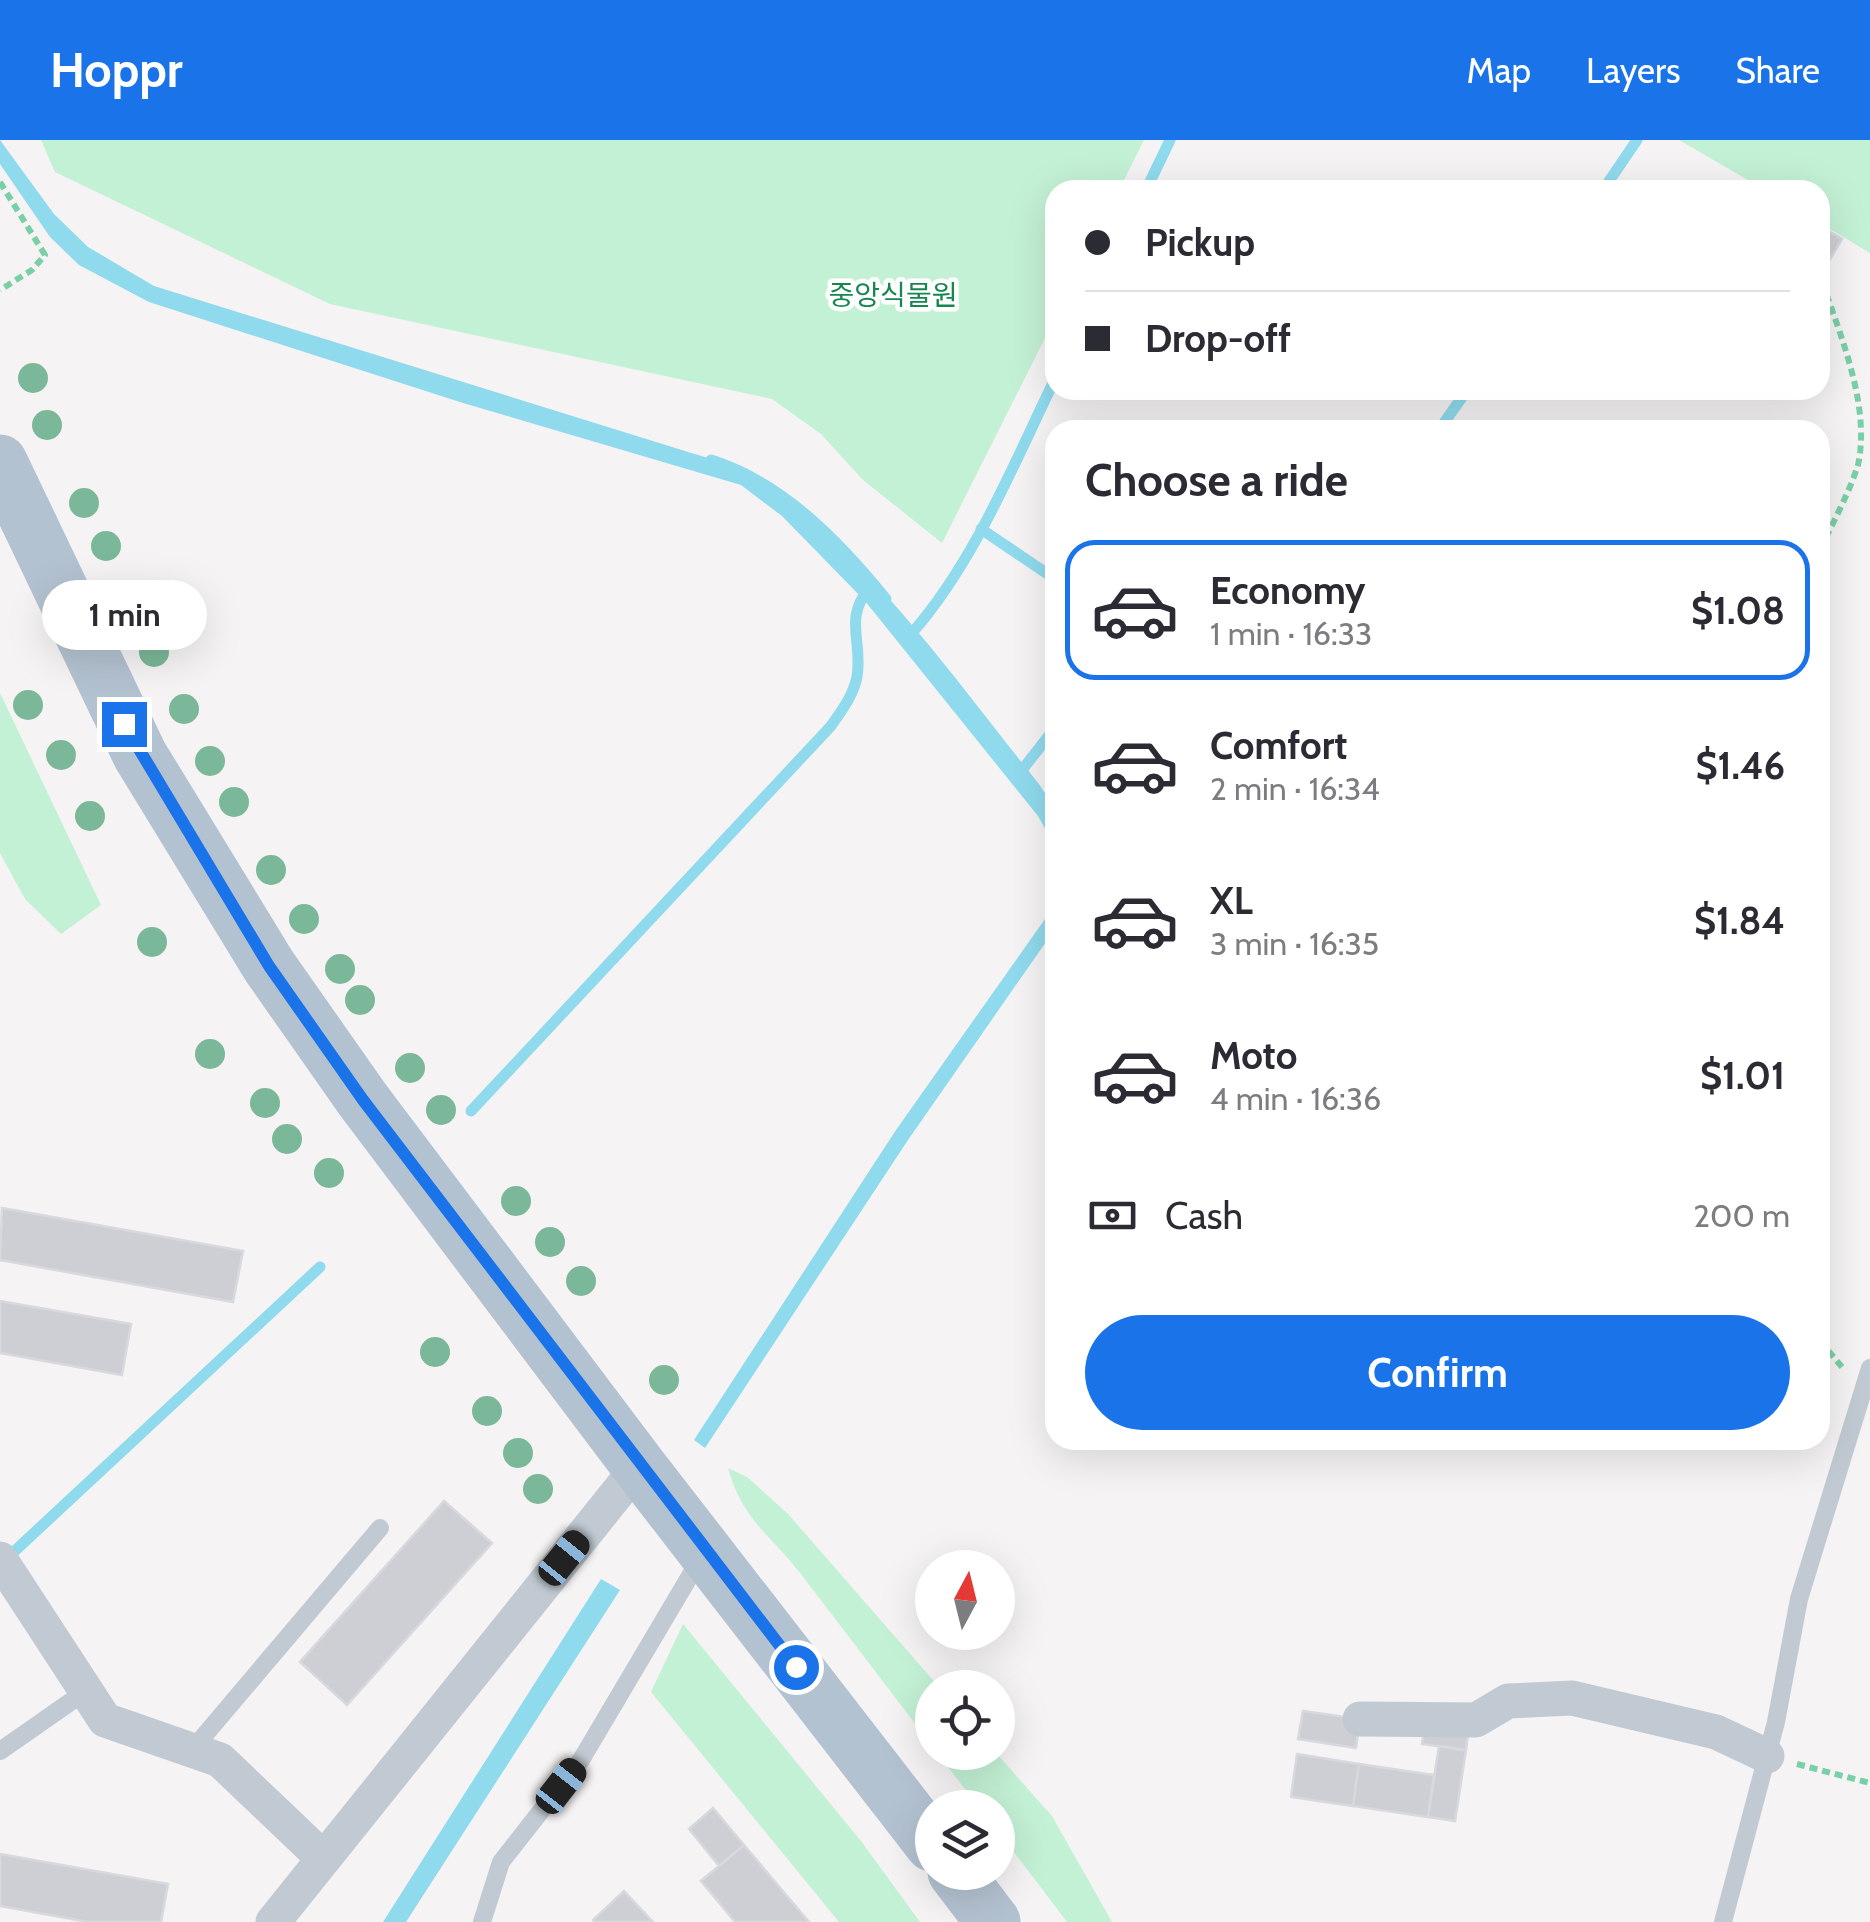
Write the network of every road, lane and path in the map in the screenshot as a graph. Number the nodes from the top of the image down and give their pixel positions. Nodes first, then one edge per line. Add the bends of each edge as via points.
1 (0, 182) edge
2 (0, 290) edge
3 (1830, 304) edge
4 (0, 462) edge
5 (1830, 527) edge
6 (1870, 1368) edge
7 (639, 1466) junction
8 (380, 1528) dead end
9 (706, 1550) junction
10 (4, 1565) edge
11 (86, 1691) junction
12 (1360, 1719) dead end
13 (192, 1750) junction
14 (0, 1751) edge
15 (1767, 1756) junction
16 (1870, 1783) edge
17 (915, 1822) edge
18 (323, 1858) junction
19 (969, 1890) edge
20 (273, 1922) edge
21 (482, 1922) edge
22 (993, 1922) edge
23 (1724, 1922) edge

1 - 2 path via 45,255
3 - 5 path via 1862,421 1859,462
4 - 7 main road via 140,754 269,966
6 - 15 lane via 1798,1598
7 - 9 main road
7 - 18 street
8 - 13 lane
9 - 17 main road
9 - 21 lane via 581,1760 501,1862
10 - 11 street
11 - 13 street via 105,1720
11 - 14 lane
12 - 15 street via 1476,1720 1508,1700 1572,1698 1716,1732
13 - 18 street via 220,1760
15 - 16 path
15 - 23 lane
18 - 20 street
19 - 22 main road

